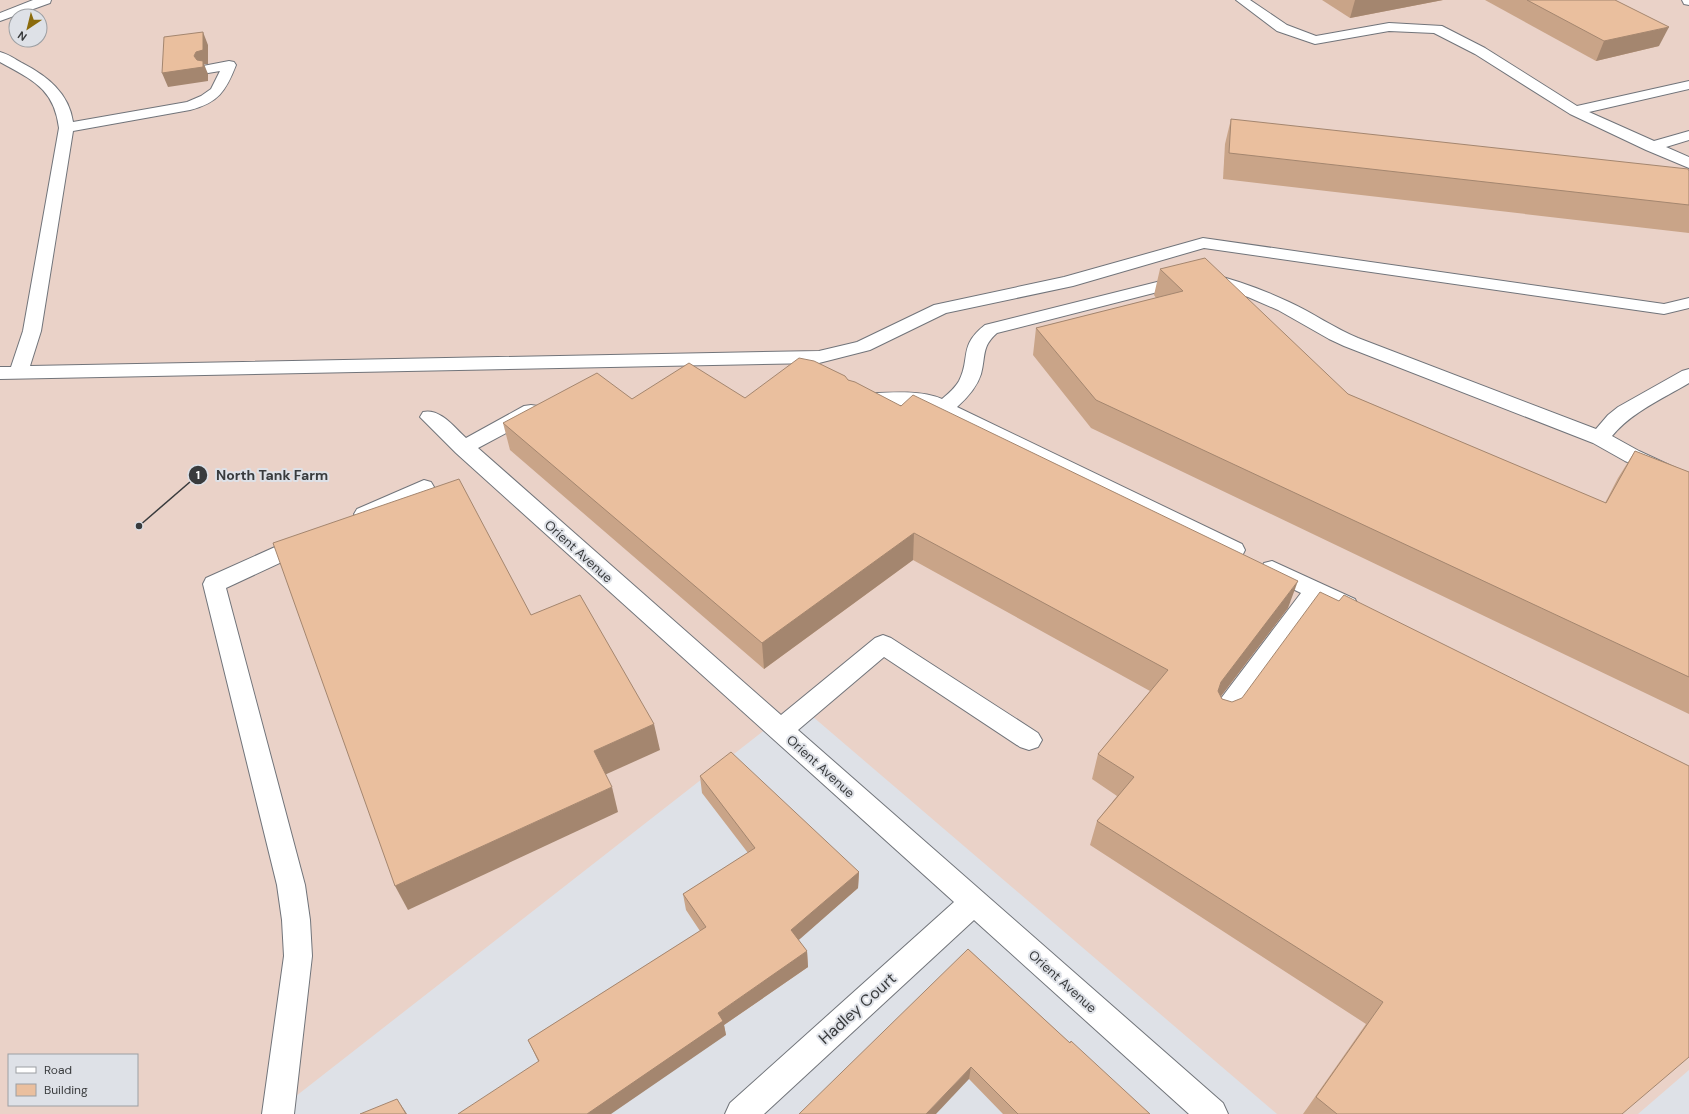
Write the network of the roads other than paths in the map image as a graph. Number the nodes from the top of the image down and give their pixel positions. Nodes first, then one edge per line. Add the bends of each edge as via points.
1 (45, 0) edge
2 (1242, 0) edge
3 (0, 17) edge
4 (0, 56) edge
5 (208, 69) dead end
6 (1689, 85) edge
7 (1575, 110) junction
8 (66, 128) junction
9 (1689, 135) edge
10 (1651, 147) junction
11 (1689, 163) edge
12 (1689, 303) edge
13 (19, 372) junction
14 (0, 373) edge
15 (1689, 375) edge
16 (854, 400) edge
17 (542, 404) edge
18 (944, 408) junction
19 (430, 418) dead end
20 (1600, 438) junction
21 (463, 448) junction
22 (1689, 482) edge
23 (424, 487) dead end
24 (1315, 590) junction
25 (1366, 614) edge
26 (1222, 716) edge
27 (781, 730) junction
28 (1029, 740) dead end
29 (974, 902) junction
30 (279, 1105) edge
31 (741, 1114) edge
32 (1212, 1114) edge

1 - 3 street
2 - 7 street via 1282,28 1315,40 1389,27 1437,29 1480,51
4 - 8 street via 45,83 59,99 66,115
5 - 8 street via 229,65 219,90 207,100 190,106
6 - 7 street
7 - 10 street
8 - 13 street via 32,331
9 - 10 street
10 - 11 street
12 - 13 street via 1664,309 1203,243 1067,282 940,309 863,346 819,357
13 - 14 street
15 - 20 street via 1625,412
16 - 18 street via 919,400
17 - 21 street
18 - 20 street via 963,390 969,380 977,343 982,335 991,329 1198,278 1219,281 1254,293 1351,342
18 - 24 street
19 - 21 street, Orient Avenue
20 - 22 street
21 - 27 street, Orient Avenue
23 - 30 street via 214,584 291,885 296,920 298,956
24 - 25 street
24 - 26 street
27 - 28 street via 883,644
27 - 29 street, Orient Avenue
29 - 31 street, Hadley Court
29 - 32 street, Orient Avenue

